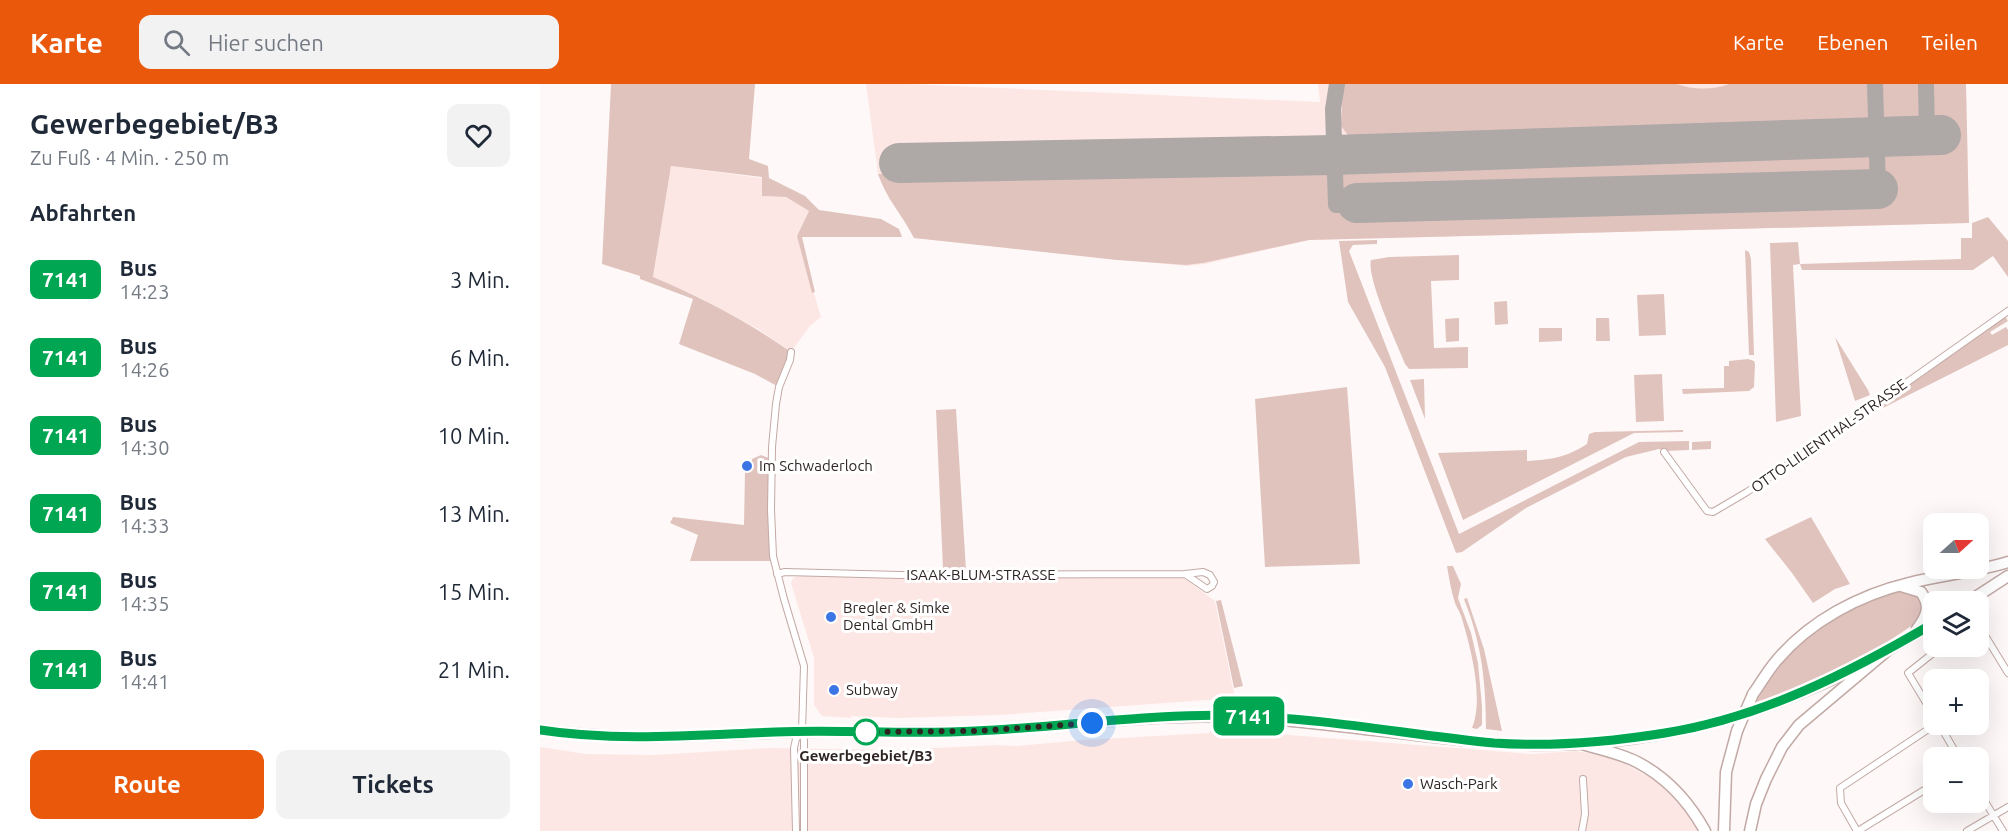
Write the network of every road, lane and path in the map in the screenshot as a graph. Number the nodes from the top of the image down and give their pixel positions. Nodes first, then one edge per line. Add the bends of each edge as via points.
1 (2008, 311) edge
2 (790, 352) dead end
3 (1664, 452) dead end
4 (2008, 562) edge
5 (777, 574) junction
6 (1185, 574) dead end
7 (2008, 576) edge
8 (1899, 586) junction
9 (1985, 591) edge
10 (1923, 629) edge
11 (1914, 634) junction
12 (1989, 642) edge
13 (1888, 650) junction
14 (1928, 657) edge
15 (2008, 673) edge
16 (1923, 698) edge
17 (540, 730) edge
18 (802, 731) junction
19 (1923, 733) edge
20 (1579, 743) junction
21 (1583, 779) dead end
22 (1923, 791) edge
23 (1989, 807) edge
24 (2008, 807) edge
25 (1994, 815) junction
26 (796, 831) edge
27 (804, 831) edge
28 (1582, 831) edge
29 (1705, 831) edge
30 (1724, 831) edge
31 (1750, 831) edge
32 (1858, 831) edge
33 (1967, 831) edge
34 (2003, 831) edge

1 - 3 street, OTTO-LILIENTHAL-STRASSE via 1839,430 1713,512 1707,510
2 - 5 street via 779,387 772,447 773,556
4 - 8 main road
5 - 6 street, ISAAK-BLUM-STRASSE
5 - 18 street via 804,666
7 - 9 main road
8 - 11 main road via 1920,592 1927,603 1926,617
8 - 30 main road, bridge via 1854,602 1810,629 1776,661 1753,694 1737,731 1726,772
10 - 11 main road
11 - 13 main road
12 - 15 street
13 - 20 main road via 1805,692 1751,712 1667,733
13 - 31 main road via 1799,725 1782,747 1760,796
14 - 16 street via 1908,673
17 - 18 main road via 629,736
18 - 20 main road via 936,733 1246,716 1501,743
18 - 26 street via 794,748
18 - 27 street
19 - 32 street via 1840,788 1841,803
20 - 29 main road via 1636,761 1658,775 1692,808
21 - 28 street
22 - 32 street
23 - 25 street
24 - 25 street
25 - 33 street
25 - 34 street

